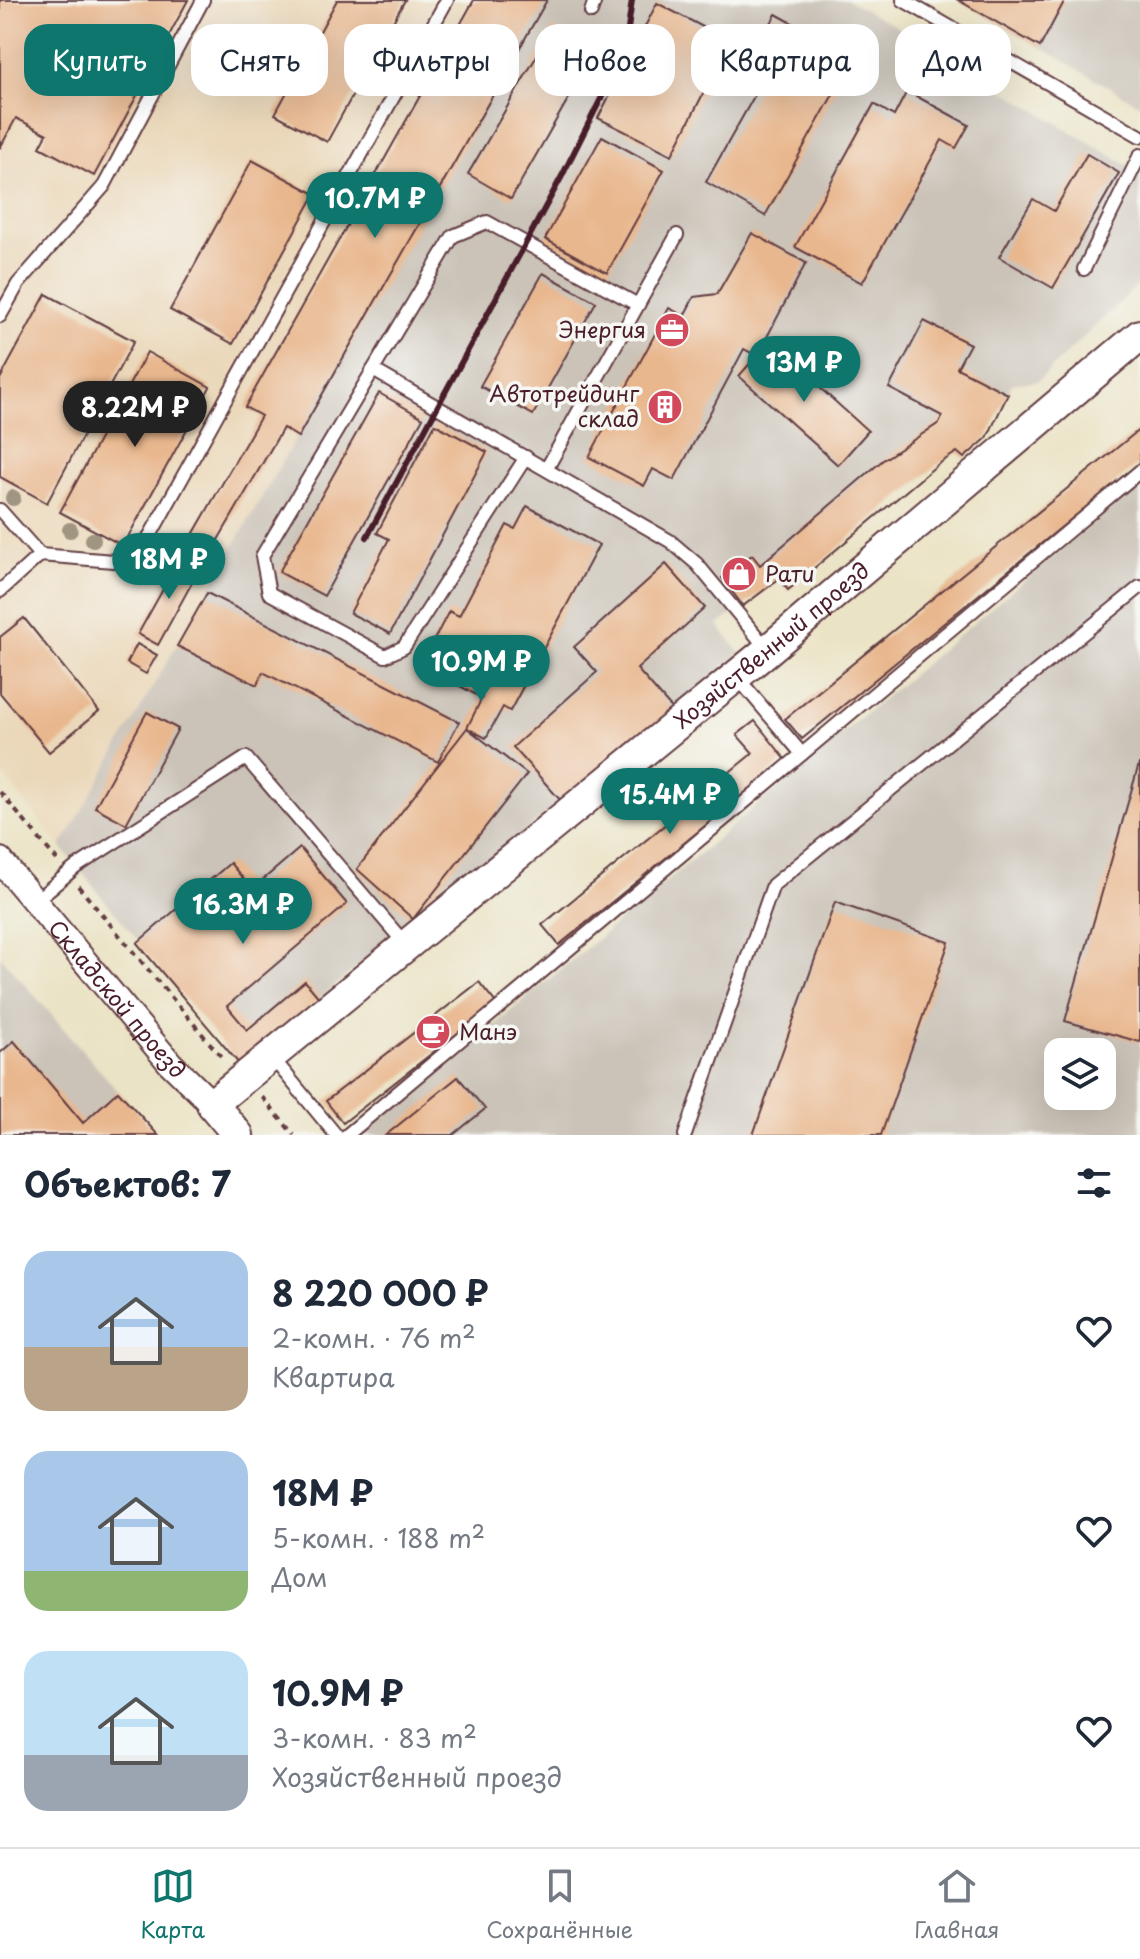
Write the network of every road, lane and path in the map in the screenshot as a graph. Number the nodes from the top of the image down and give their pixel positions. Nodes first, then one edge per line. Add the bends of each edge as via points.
1 (203, 0) edge
2 (447, 0) edge
3 (903, 0) edge
4 (1140, 136) edge
5 (1140, 155) edge
6 (677, 235) dead end
7 (1084, 269) dead end
8 (638, 305) junction
9 (0, 316) edge
10 (1140, 335) edge
11 (373, 370) junction
12 (526, 457) junction
13 (547, 468) junction
14 (1140, 471) edge
15 (0, 510) edge
16 (40, 555) junction
17 (1140, 587) edge
18 (0, 591) edge
19 (768, 650) junction
20 (736, 676) junction
21 (802, 754) junction
22 (0, 860) edge
23 (35, 901) junction
24 (406, 945) junction
25 (128, 946) dead end
26 (271, 1056) junction
27 (227, 1064) dead end
28 (258, 1091) dead end
29 (212, 1104) junction
30 (238, 1135) edge
31 (294, 1135) edge
32 (336, 1135) edge
33 (347, 1135) edge
34 (685, 1135) edge

1 - 9 lane via 104,186 18,284
2 - 16 lane via 141,552 126,562
3 - 4 lane
5 - 7 lane
6 - 8 lane
8 - 11 lane via 487,222 453,236
8 - 13 lane
10 - 19 street, Хозяйственный проезд
11 - 12 lane
11 - 12 lane via 262,556 269,593 385,656 404,647
12 - 13 lane
13 - 19 lane via 670,541
14 - 21 lane
15 - 16 lane
16 - 18 lane
17 - 34 lane via 773,885
19 - 20 street, Хозяйственный проезд
20 - 21 lane
20 - 24 street, Хозяйственный проезд
21 - 33 lane
22 - 23 street, Складской проезд
23 - 24 lane via 76,867 246,758
23 - 29 street, Складской проезд via 170,1063
24 - 26 street, Хозяйственный проезд
25 - 27 path
26 - 29 street, Хозяйственный проезд
26 - 32 lane
28 - 31 path
29 - 30 street, Складской проезд

